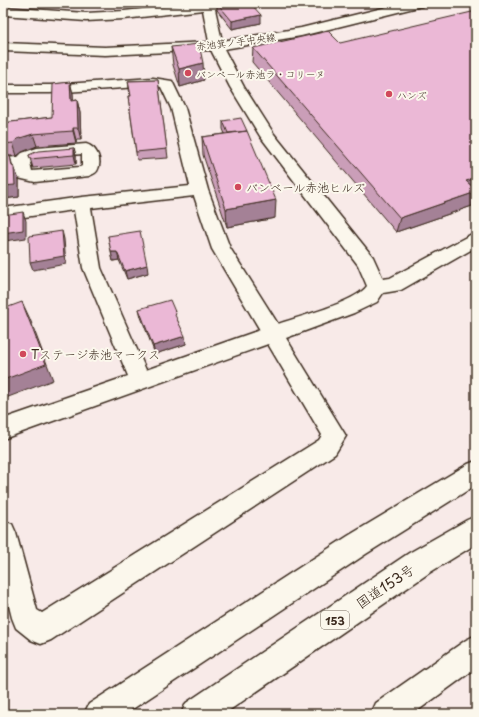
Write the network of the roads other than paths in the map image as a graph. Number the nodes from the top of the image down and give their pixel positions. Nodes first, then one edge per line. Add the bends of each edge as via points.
1 (231, 3) edge
2 (418, 3) edge
3 (208, 6) junction
4 (56, 9) edge
5 (3, 11) edge
6 (216, 46) junction
7 (3, 47) edge
8 (3, 89) edge
9 (22, 162) dead end
10 (3, 163) edge
11 (200, 190) junction
12 (82, 203) junction
13 (3, 214) edge
14 (476, 238) edge
15 (377, 287) junction
16 (273, 334) junction
17 (140, 380) junction
18 (3, 429) edge
19 (476, 472) edge
20 (476, 529) edge
21 (3, 533) edge
22 (476, 650) edge
23 (99, 714) edge
24 (197, 714) edge
25 (387, 714) edge

1 - 3 street
2 - 6 street, 赤池箕ノ手中央線 via 301,32
3 - 4 street via 86,17
3 - 6 street
4 - 5 street
6 - 7 street, 赤池箕ノ手中央線 via 104,51
6 - 15 street via 237,87 268,136 366,262
8 - 11 street via 50,89 153,82 167,84 178,108
9 - 10 street
11 - 12 street
11 - 16 street via 221,249
12 - 13 street
12 - 17 street via 92,268
14 - 15 street via 394,285
15 - 16 street via 370,297 347,308
16 - 17 street
16 - 21 street via 335,436 327,447 41,630 26,618
17 - 18 street
19 - 23 street via 357,545
20 - 24 highway, 国道153号 / 153 via 419,563
22 - 25 highway

